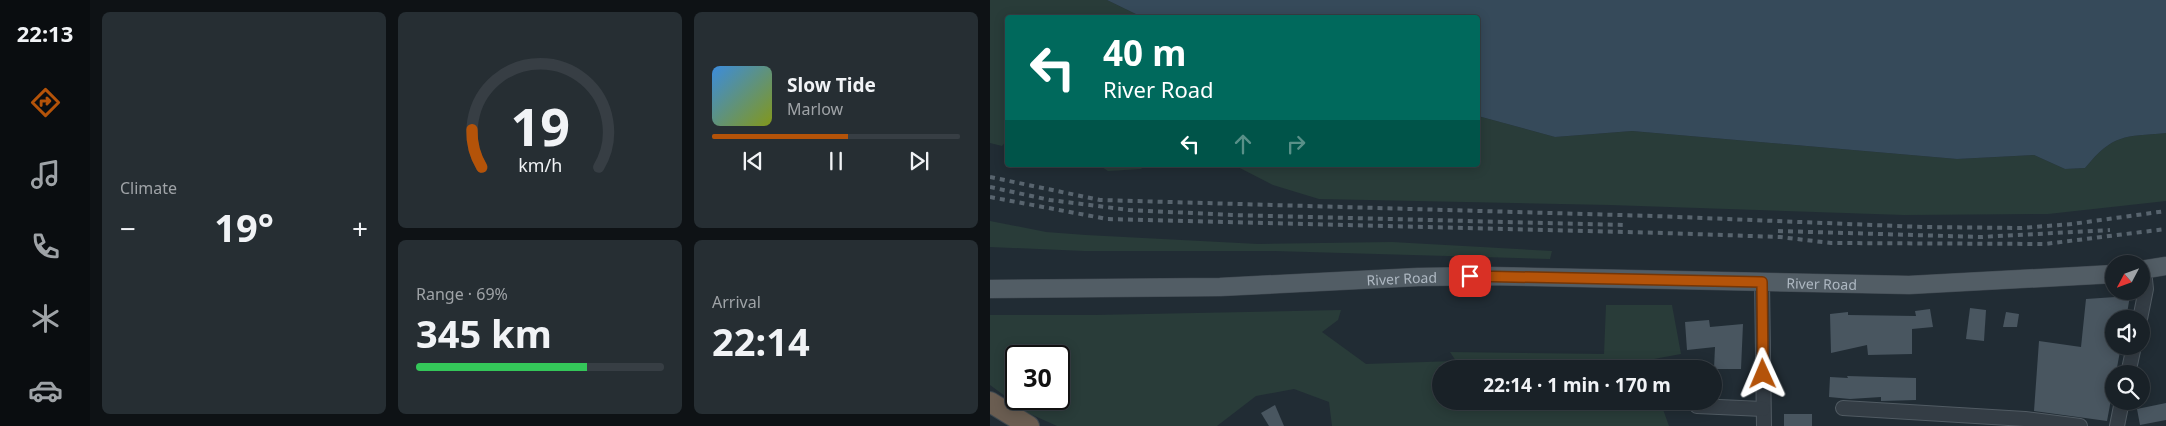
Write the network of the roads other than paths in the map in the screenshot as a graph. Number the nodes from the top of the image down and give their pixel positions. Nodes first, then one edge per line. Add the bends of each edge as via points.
1 (2166, 266) edge
2 (2150, 269) edge
3 (2105, 274) edge
4 (1762, 282) junction
5 (990, 289) edge
6 (990, 402) edge
7 (1722, 407) edge
8 (1843, 408) dead end
9 (1763, 409) junction
10 (2120, 410) edge
11 (1029, 426) edge
12 (1764, 426) edge
13 (2080, 426) edge
14 (2117, 426) edge

1 - 2 main road
3 - 4 main road, River Road via 1909,285
4 - 5 main road, River Road via 1418,277 1220,286
4 - 9 street
6 - 11 highway
7 - 9 street
8 - 13 street via 2026,419
9 - 12 street
10 - 14 street

